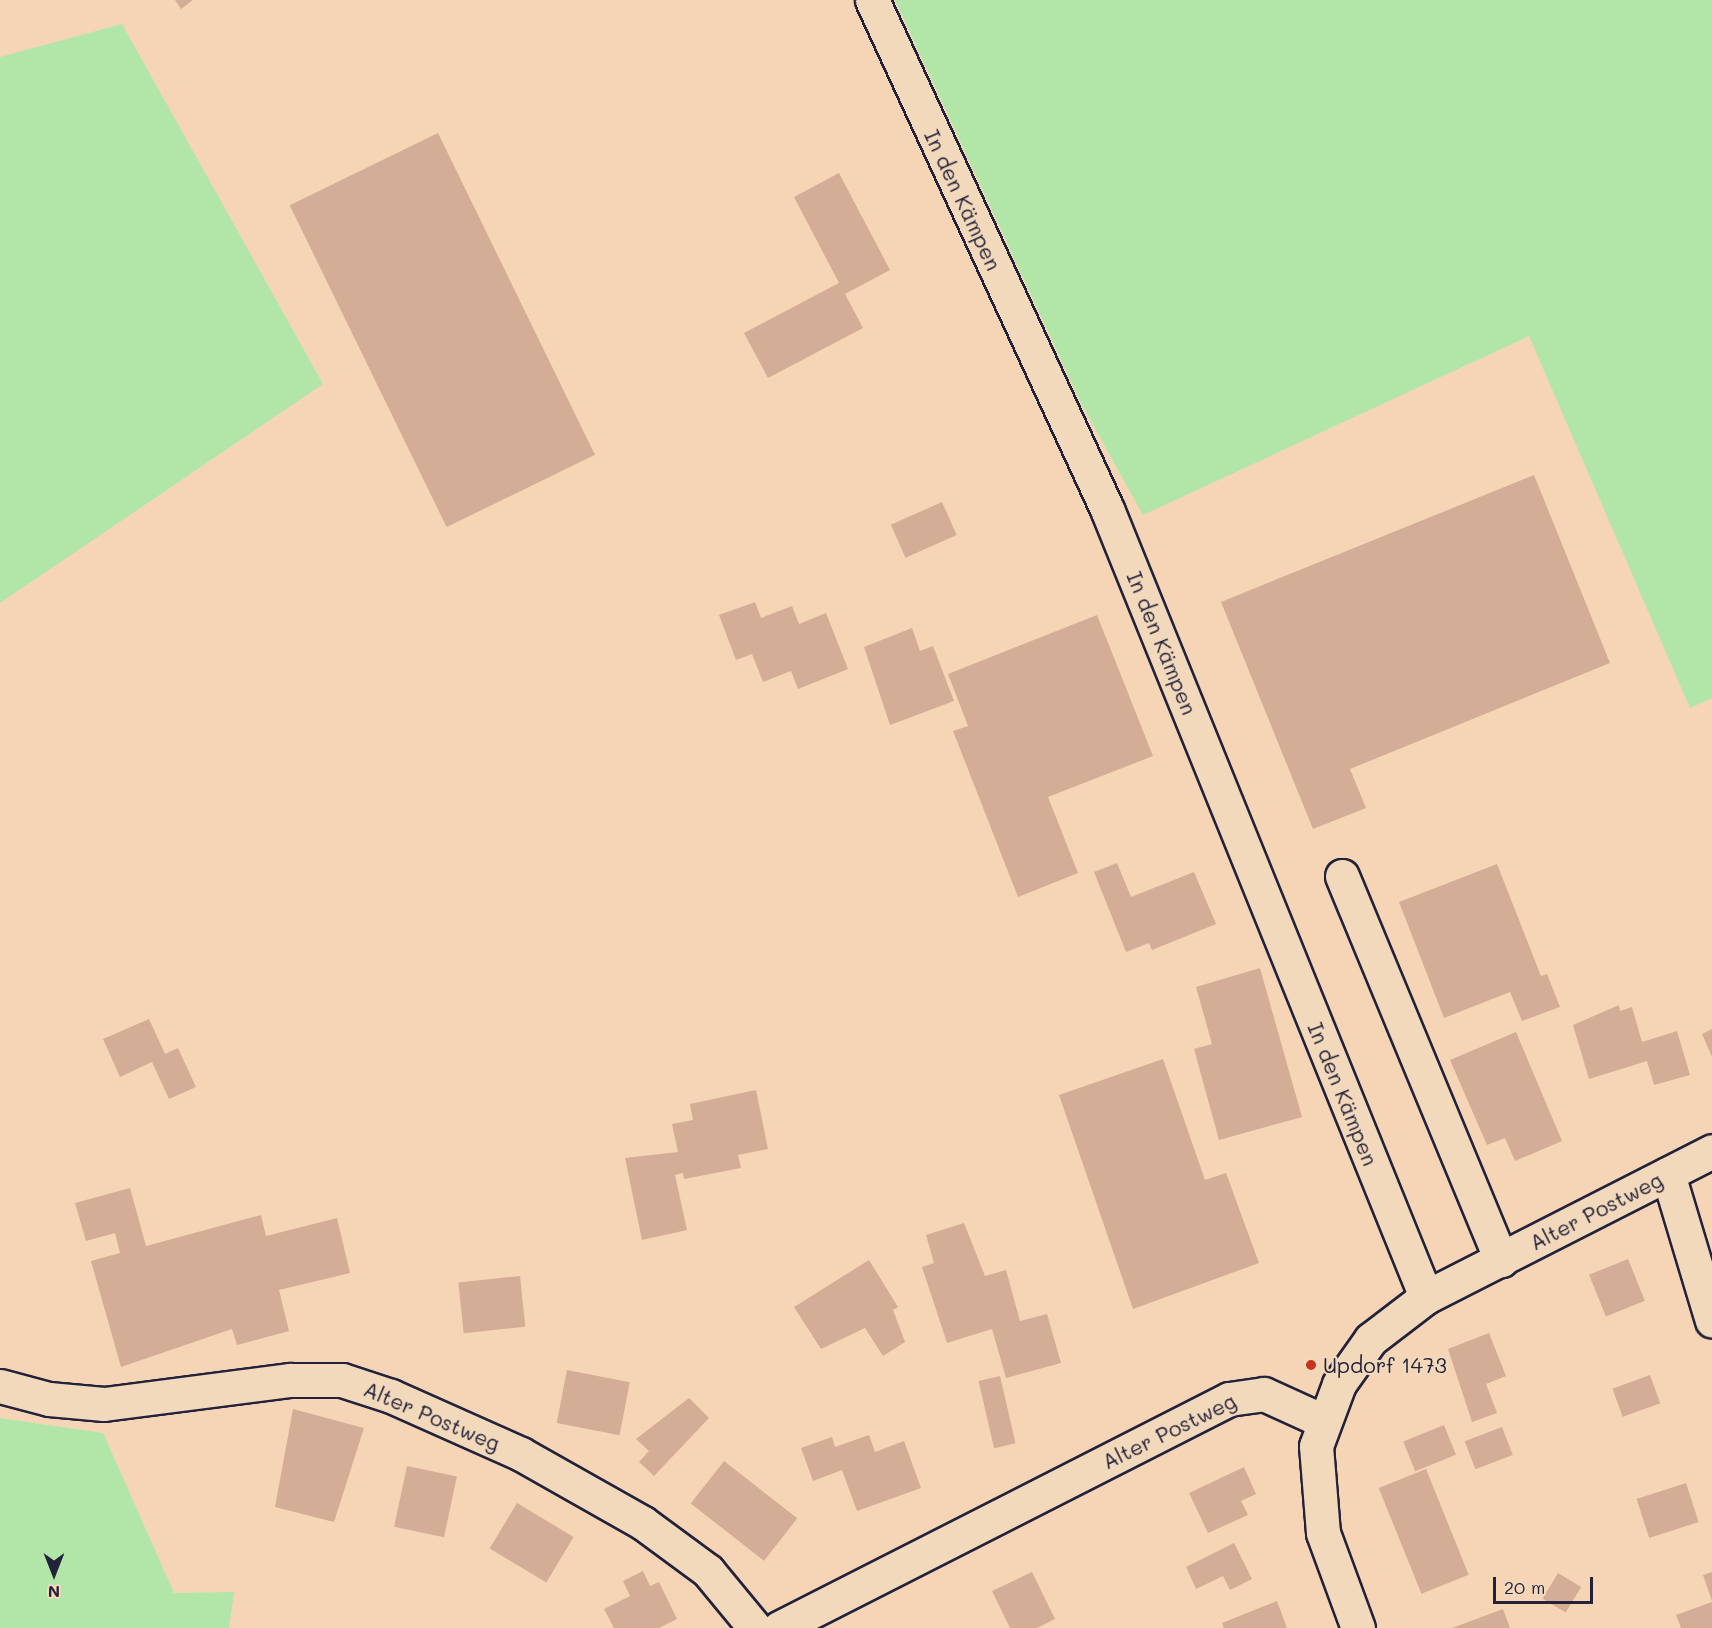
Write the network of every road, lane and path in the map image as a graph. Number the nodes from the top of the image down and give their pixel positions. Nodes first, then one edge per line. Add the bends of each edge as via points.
1 (872, 0) edge
2 (1342, 876) dead end
3 (1712, 1151) edge
4 (1668, 1174) junction
5 (1501, 1260) junction
6 (1426, 1297) junction
7 (1712, 1321) edge
8 (0, 1386) edge
9 (1321, 1420) junction
10 (755, 1628) edge
11 (779, 1628) edge
12 (1358, 1628) edge

1 - 6 street, In den Kämpen via 1107,509
2 - 5 street
3 - 4 street, Alter Postweg
4 - 5 street, Alter Postweg
4 - 7 street
5 - 6 street, Alter Postweg
6 - 9 street, Alter Postweg via 1371,1339
8 - 10 street, Alter Postweg via 49,1399 104,1404 290,1380 342,1380 391,1396 521,1454 643,1523 708,1571
9 - 11 street, Alter Postweg via 1264,1394 1229,1399
9 - 12 street via 1315,1490 1323,1533

